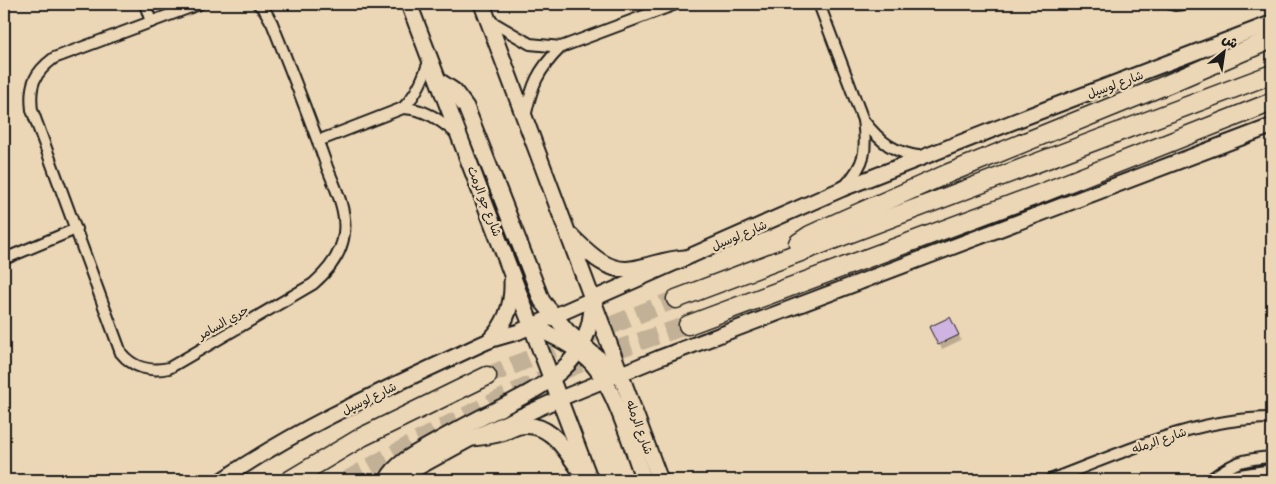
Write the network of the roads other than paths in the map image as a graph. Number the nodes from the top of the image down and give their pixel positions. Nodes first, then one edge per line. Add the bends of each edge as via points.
1 (145, 4) edge
2 (199, 4) edge
3 (258, 4) edge
4 (409, 4) edge
5 (482, 4) edge
6 (676, 4) edge
7 (819, 4) edge
8 (1171, 4) edge
9 (1183, 4) edge
10 (488, 19) junction
11 (151, 22) junction
12 (1272, 24) edge
13 (1272, 39) edge
14 (561, 47) junction
15 (430, 58) junction
16 (1272, 74) edge
17 (439, 81) junction
18 (1272, 102) edge
19 (403, 108) junction
20 (525, 118) junction
21 (863, 120) junction
22 (1272, 126) edge
23 (460, 137) junction
24 (318, 141) junction
25 (924, 157) junction
26 (842, 190) junction
27 (76, 229) junction
28 (567, 232) junction
29 (4, 258) edge
30 (685, 258) junction
31 (773, 262) junction
32 (511, 272) junction
33 (592, 299) junction
34 (676, 299) tunnel mouth
35 (554, 316) junction
36 (688, 325) tunnel mouth
37 (532, 326) junction
38 (490, 340) junction
39 (580, 348) junction
40 (620, 374) junction
41 (487, 376) tunnel mouth
42 (551, 378) junction
43 (604, 380) junction
44 (559, 399) junction
45 (1272, 418) edge
46 (472, 438) junction
47 (1272, 457) edge
48 (1272, 470) edge
49 (590, 479) edge
50 (222, 480) edge
51 (290, 480) edge
52 (387, 480) edge
53 (395, 480) edge
54 (644, 480) edge
55 (660, 480) edge
56 (1050, 480) edge
57 (1209, 480) edge

1 - 11 street
2 - 11 street, جري السامر
3 - 24 street, جري السامر via 269,16
4 - 15 main road, شارع جو الرمث
5 - 10 main road
6 - 14 street
7 - 21 street
8 - 9 street
10 - 14 street via 530,44
10 - 20 main road
11 - 27 street, جري السامر via 54,58 42,67 34,80 30,95 32,110
12 - 25 street, شارع لوسيل
13 - 31 highway via 879,203 810,235
14 - 20 street via 540,71
15 - 17 main road, شارع جو الرمث
15 - 19 street via 419,88
16 - 31 highway
17 - 23 main road, شارع جو الرمث
17 - 35 main road via 454,91 466,107 535,285
18 - 36 highway
19 - 23 street via 432,115
19 - 24 street
20 - 28 main road
21 - 25 street via 876,137 890,147
21 - 26 street via 865,152 853,177
22 - 40 street
23 - 32 main road, شارع جو الرمث
24 - 27 street, جري السامر via 344,222 342,241 329,268 313,284 169,368 141,368 121,353
25 - 26 street, شارع لوسيل
26 - 30 street, شارع لوسيل
27 - 29 street
28 - 30 main road via 598,260 615,268 631,269
28 - 33 main road
30 - 33 street, شارع لوسيل
31 - 34 highway
32 - 37 main road, شارع جو الرمث
32 - 38 main road via 511,303 499,331
33 - 35 street, شارع لوسيل
33 - 39 main road via 590,322
33 - 40 main road
35 - 37 street, شارع لوسيل
35 - 39 main road
37 - 38 street, شارع لوسيل
37 - 39 main road
37 - 42 main road, شارع جو الرمث
38 - 50 street, شارع لوسيل via 327,419
39 - 40 main road
39 - 42 main road
39 - 43 main road
40 - 43 street
40 - 55 main road, شارع الرمله
41 - 51 highway via 362,437
42 - 44 main road, شارع جو الرمث
42 - 52 main road via 411,456
43 - 44 street
43 - 54 main road
44 - 46 street
44 - 49 main road
45 - 56 street, شارع الرمله via 1214,424 1177,432
46 - 49 main road via 489,437 519,426 533,426 560,442
46 - 53 street
47 - 57 street via 1243,460
48 - 57 street

